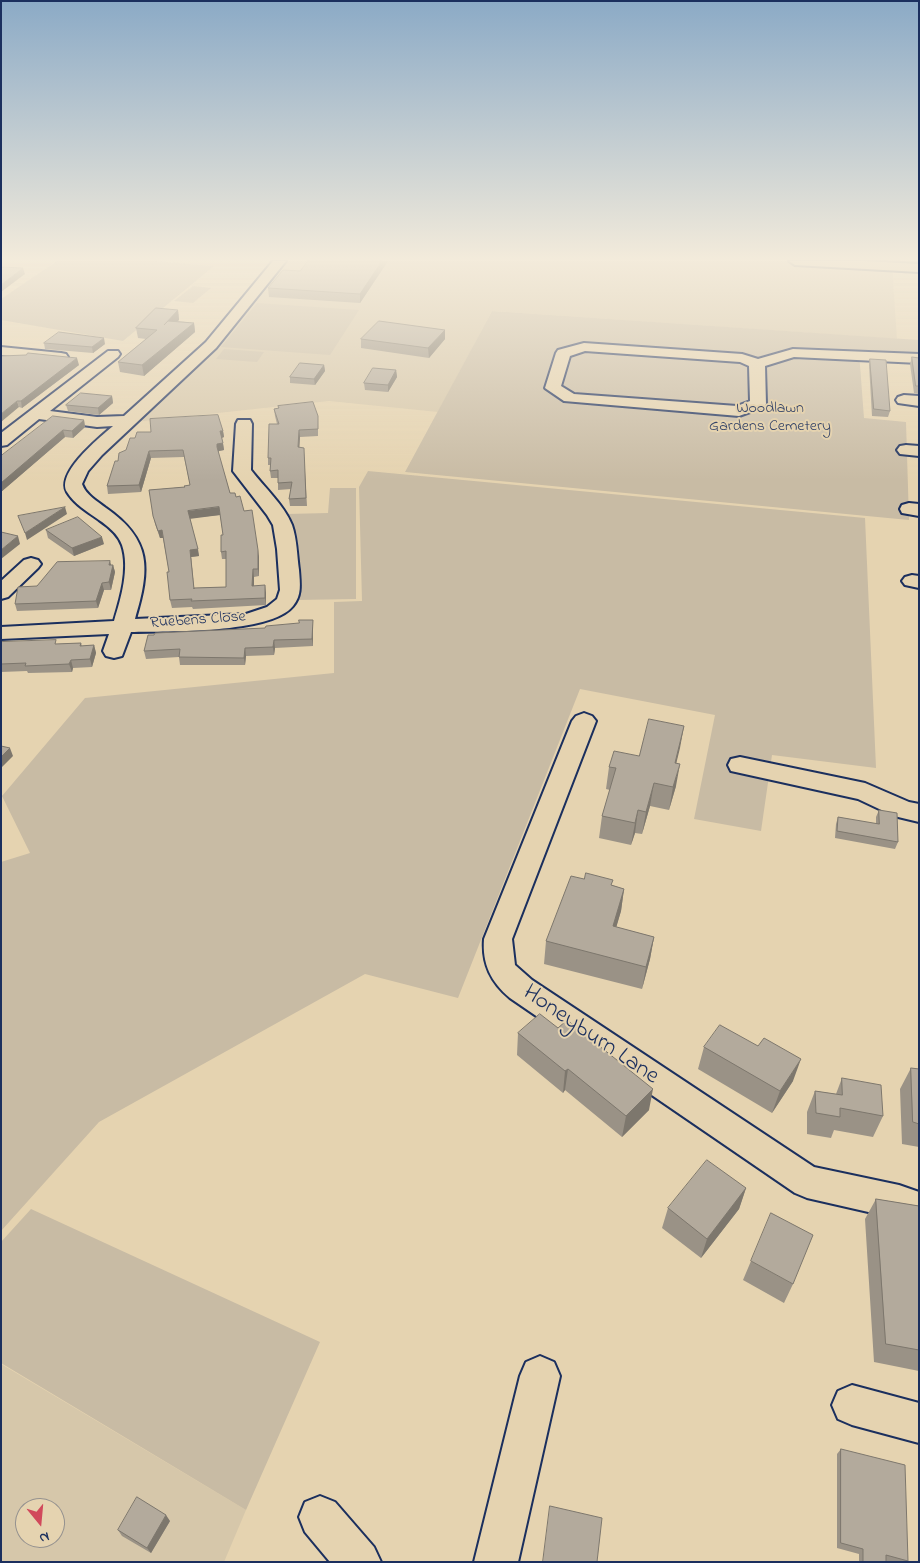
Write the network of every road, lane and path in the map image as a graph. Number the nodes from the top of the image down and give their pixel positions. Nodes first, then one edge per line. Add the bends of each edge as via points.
1 (219, 334) edge
2 (1, 351) edge
3 (861, 355) junction
4 (742, 358) junction
5 (919, 359) edge
6 (757, 364) junction
7 (35, 414) junction
8 (128, 421) junction
9 (244, 424) dead end
10 (1, 441) edge
11 (30, 564) dead end
12 (1, 593) edge
13 (123, 626) junction
14 (1, 633) edge
15 (114, 651) dead end
16 (584, 721) dead end
17 (740, 765) dead end
18 (919, 813) edge
19 (919, 1209) edge
20 (540, 1376) dead end
21 (852, 1405) dead end
22 (919, 1423) edge
23 (320, 1517) dead end
24 (359, 1562) edge
25 (496, 1562) edge

1 - 8 street
2 - 7 street via 80,359 108,358
3 - 4 street via 787,348
3 - 5 street
3 - 6 street via 793,353
4 - 6 street
4 - 6 street via 584,346 564,353 553,388 570,398 739,411 758,404
7 - 8 street via 98,422
7 - 10 street
8 - 13 street via 82,467 73,485 75,492 119,525 131,543 134,571
9 - 13 street, Ruebens Close via 241,468 282,525 289,569 288,600 275,610 246,620
11 - 12 street
13 - 14 street
13 - 15 street
16 - 19 street, Honeyburn Lane via 498,939 500,968 521,989 807,1182
17 - 18 street via 864,792 903,810
20 - 25 street
21 - 22 street
23 - 24 street

